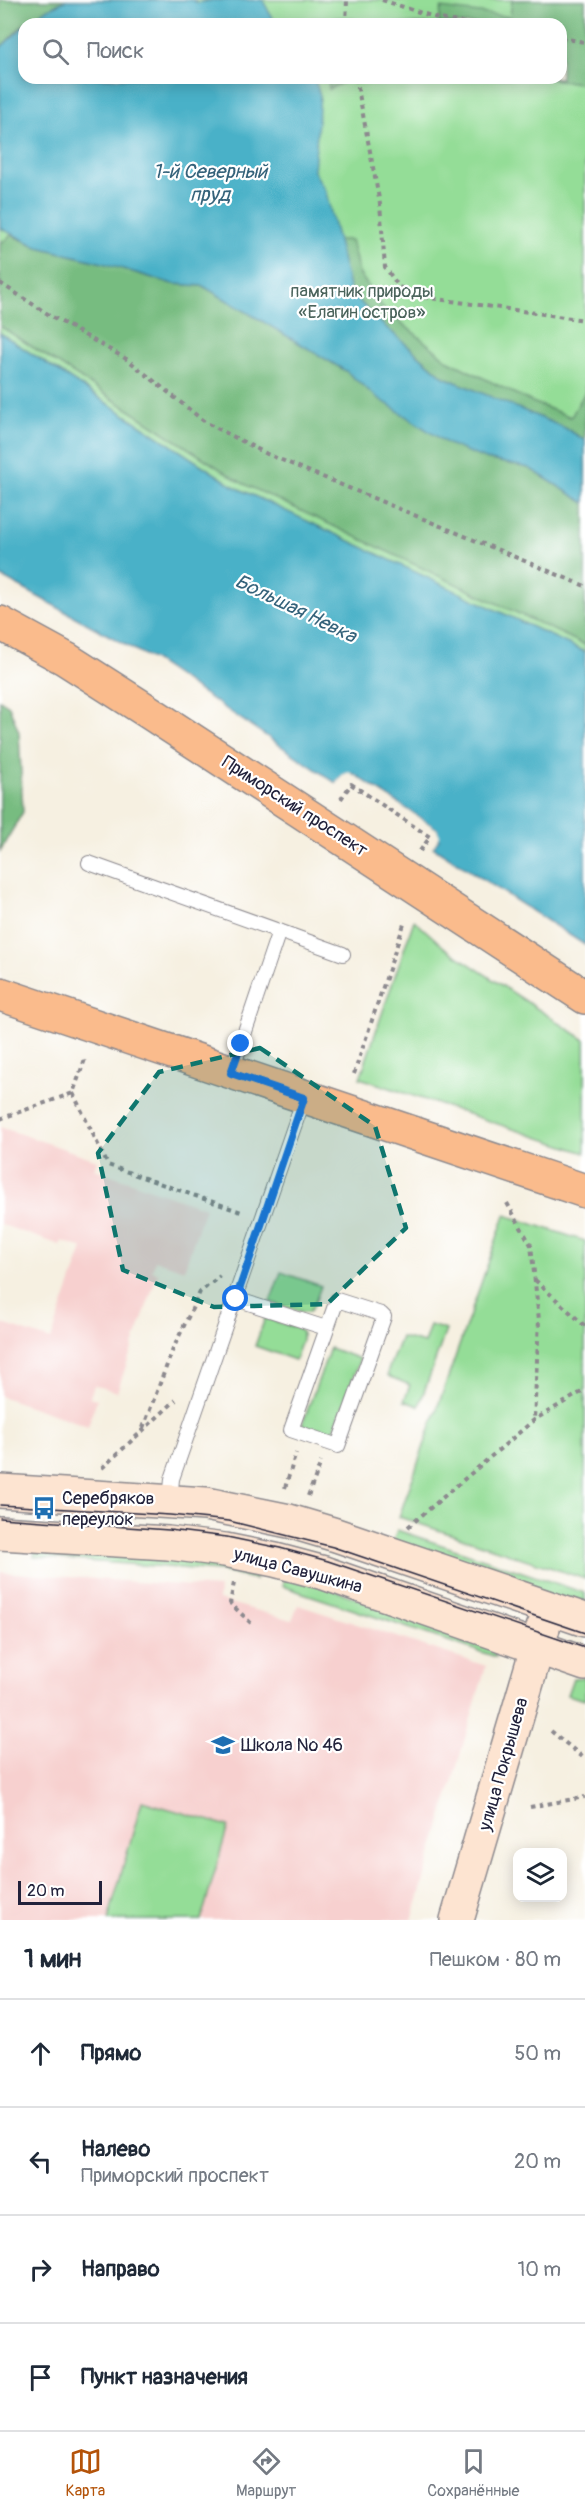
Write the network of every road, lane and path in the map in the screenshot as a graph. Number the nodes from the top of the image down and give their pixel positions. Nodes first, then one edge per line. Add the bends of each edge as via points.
1 (347, 0) edge
2 (382, 0) edge
3 (394, 2) edge
4 (346, 18) edge
5 (437, 18) edge
6 (567, 39) edge
7 (585, 42) edge
8 (357, 84) edge
9 (0, 282) edge
10 (585, 320) edge
11 (585, 586) edge
12 (0, 623) edge
13 (341, 799) dead end
14 (420, 851) dead end
15 (89, 863) dead end
16 (405, 921) dead end
17 (279, 931) junction
18 (343, 954) dead end
19 (0, 994) edge
20 (585, 997) edge
21 (85, 1059) dead end
22 (231, 1073) junction
23 (354, 1074) dead end
24 (73, 1093) junction
25 (304, 1098) junction
26 (0, 1119) edge
27 (576, 1183) edge
28 (507, 1203) dead end
29 (263, 1220) junction
30 (253, 1249) junction
31 (534, 1280) junction
32 (236, 1299) junction
33 (585, 1326) edge
34 (326, 1328) junction
35 (210, 1371) junction
36 (585, 1390) edge
37 (534, 1420) junction
38 (143, 1428) junction
39 (302, 1435) junction
40 (327, 1444) junction
41 (95, 1474) dead end
42 (290, 1490) dead end
43 (0, 1491) edge
44 (303, 1494) dead end
45 (170, 1501) junction
46 (408, 1527) dead end
47 (0, 1533) edge
48 (234, 1582) dead end
49 (549, 1608) junction
50 (585, 1620) edge
51 (254, 1626) dead end
52 (537, 1647) junction
53 (585, 1664) edge
54 (551, 1731) dead end
55 (585, 1759) edge
56 (585, 1797) edge
57 (530, 1807) dead end
58 (457, 1920) edge

1 - 4 path
2 - 3 path
3 - 5 path
6 - 7 path
8 - 10 path via 380,204 385,267 399,287 423,297
9 - 11 path via 129,360 206,422 267,454
12 - 20 main road, Приморский проспект via 149,712
13 - 14 path via 351,784 430,837
15 - 17 lane
16 - 23 path
17 - 18 lane
17 - 22 lane
19 - 22 main road
21 - 24 path
22 - 25 main road
24 - 26 path
24 - 29 path via 108,1166
25 - 27 main road
25 - 29 lane
28 - 31 path via 531,1245
29 - 30 lane
30 - 32 lane
30 - 38 path via 200,1292
31 - 33 path
31 - 37 path via 538,1320
32 - 34 lane
32 - 35 lane
34 - 39 lane via 292,1425 291,1430
34 - 40 lane via 337,1300 384,1317 340,1443
35 - 38 path
35 - 45 lane via 172,1479
36 - 37 path
37 - 46 path
38 - 41 path
39 - 40 lane
39 - 42 path via 284,1487
40 - 44 path via 309,1497
43 - 45 main road
45 - 49 main road via 206,1504 298,1523
47 - 52 main road, улица Савушкина via 168,1543 275,1560 324,1573
48 - 51 path via 230,1603
49 - 50 main road
49 - 52 main road, улица Покрышева
52 - 53 main road, улица Савушкина
52 - 58 main road, улица Покрышева
54 - 55 path
56 - 57 path

